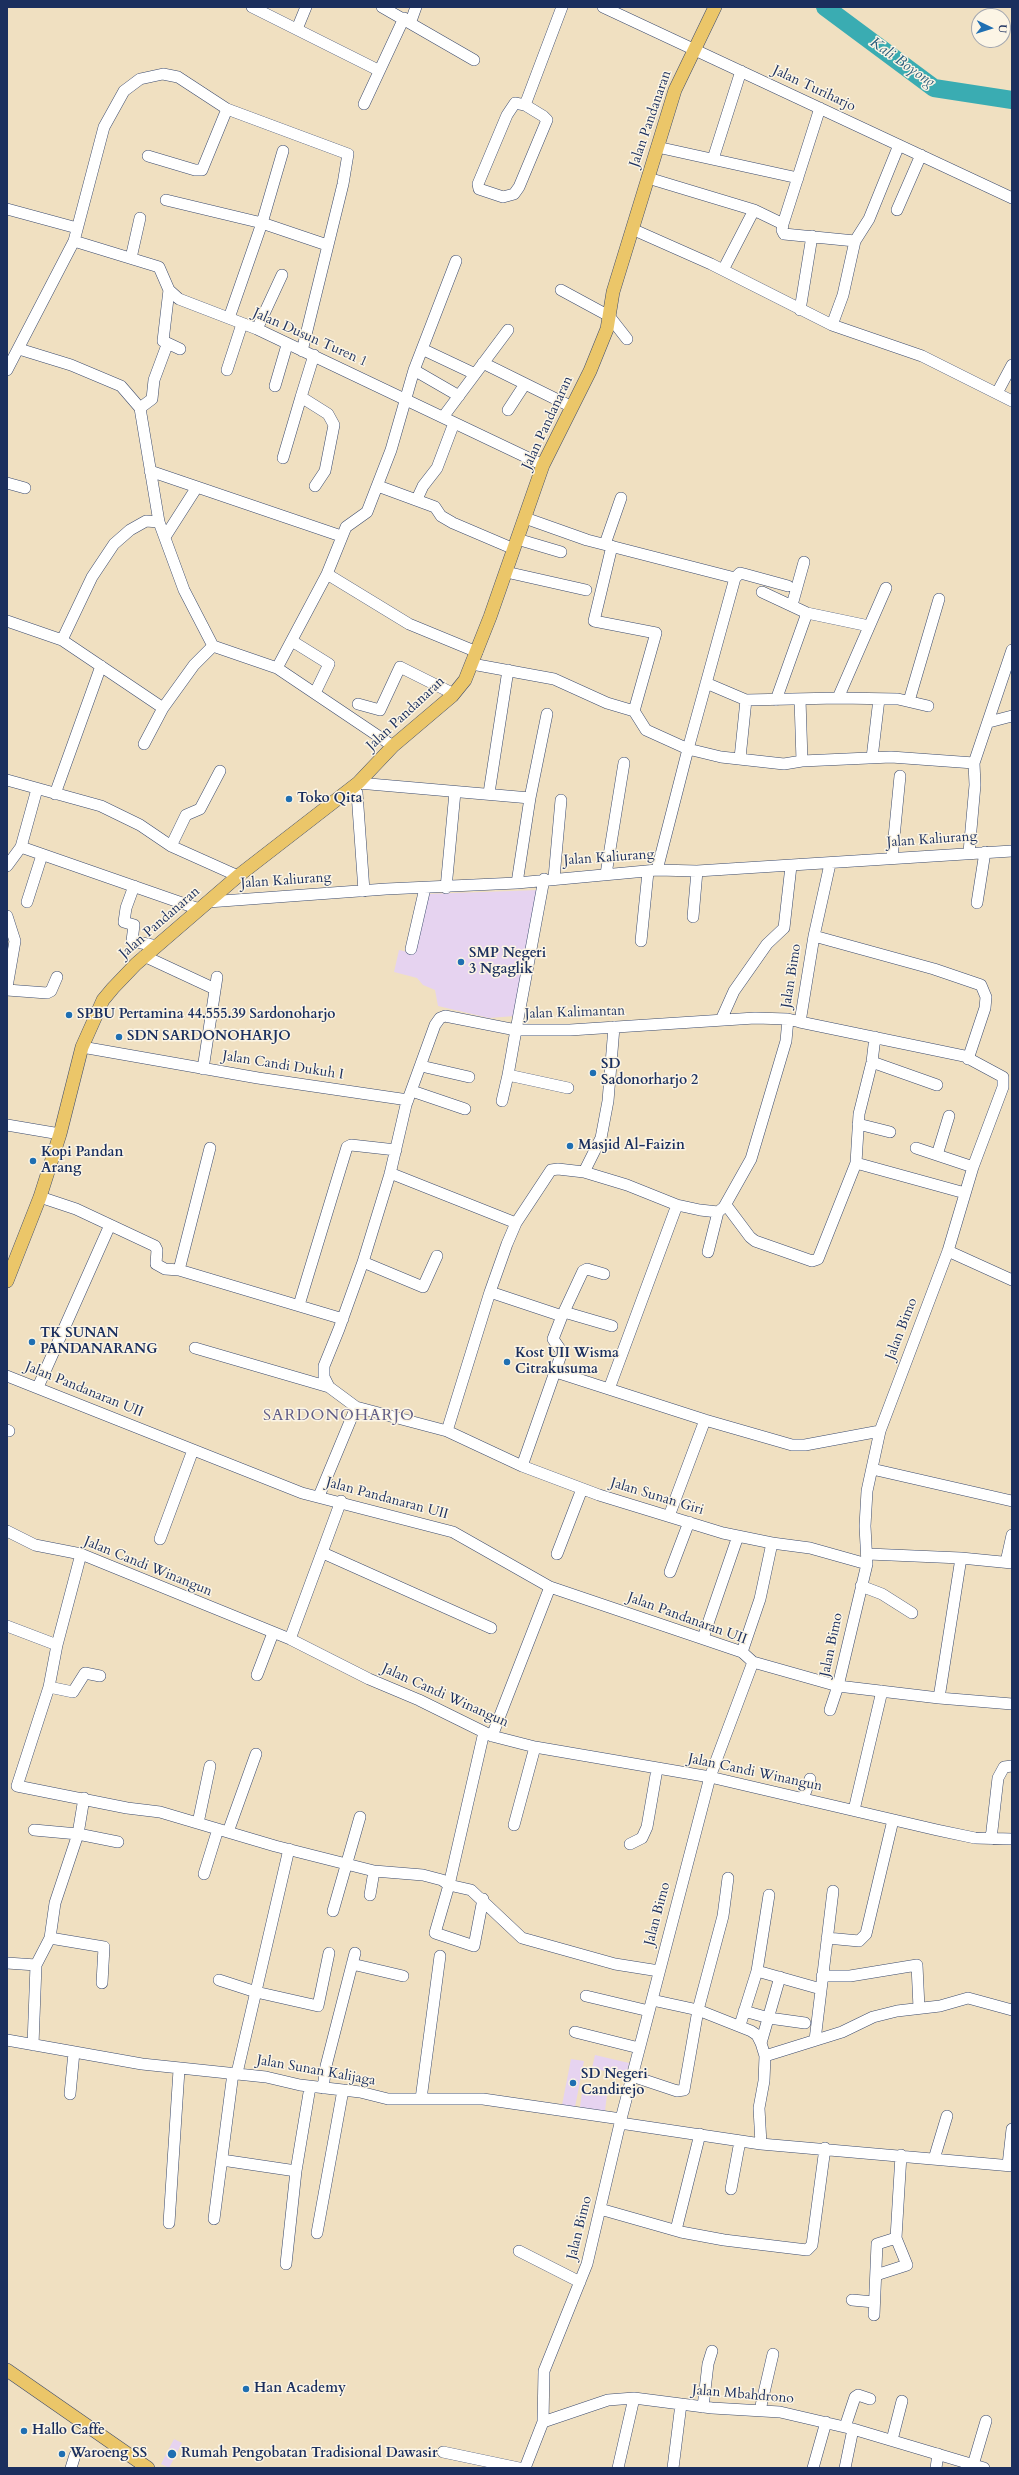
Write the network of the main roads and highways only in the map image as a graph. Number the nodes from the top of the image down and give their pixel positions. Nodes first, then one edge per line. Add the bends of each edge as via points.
1 (715, 7) edge
2 (7, 1281) edge
3 (7, 2370) edge
4 (148, 2468) edge

1 - 2 main road, Jalan Pandanaran via 675,90 613,292 607,329 590,371 543,465 465,680 454,694 393,746 358,788 238,876 144,956 103,1000 82,1047 60,1134 40,1197
3 - 4 main road

